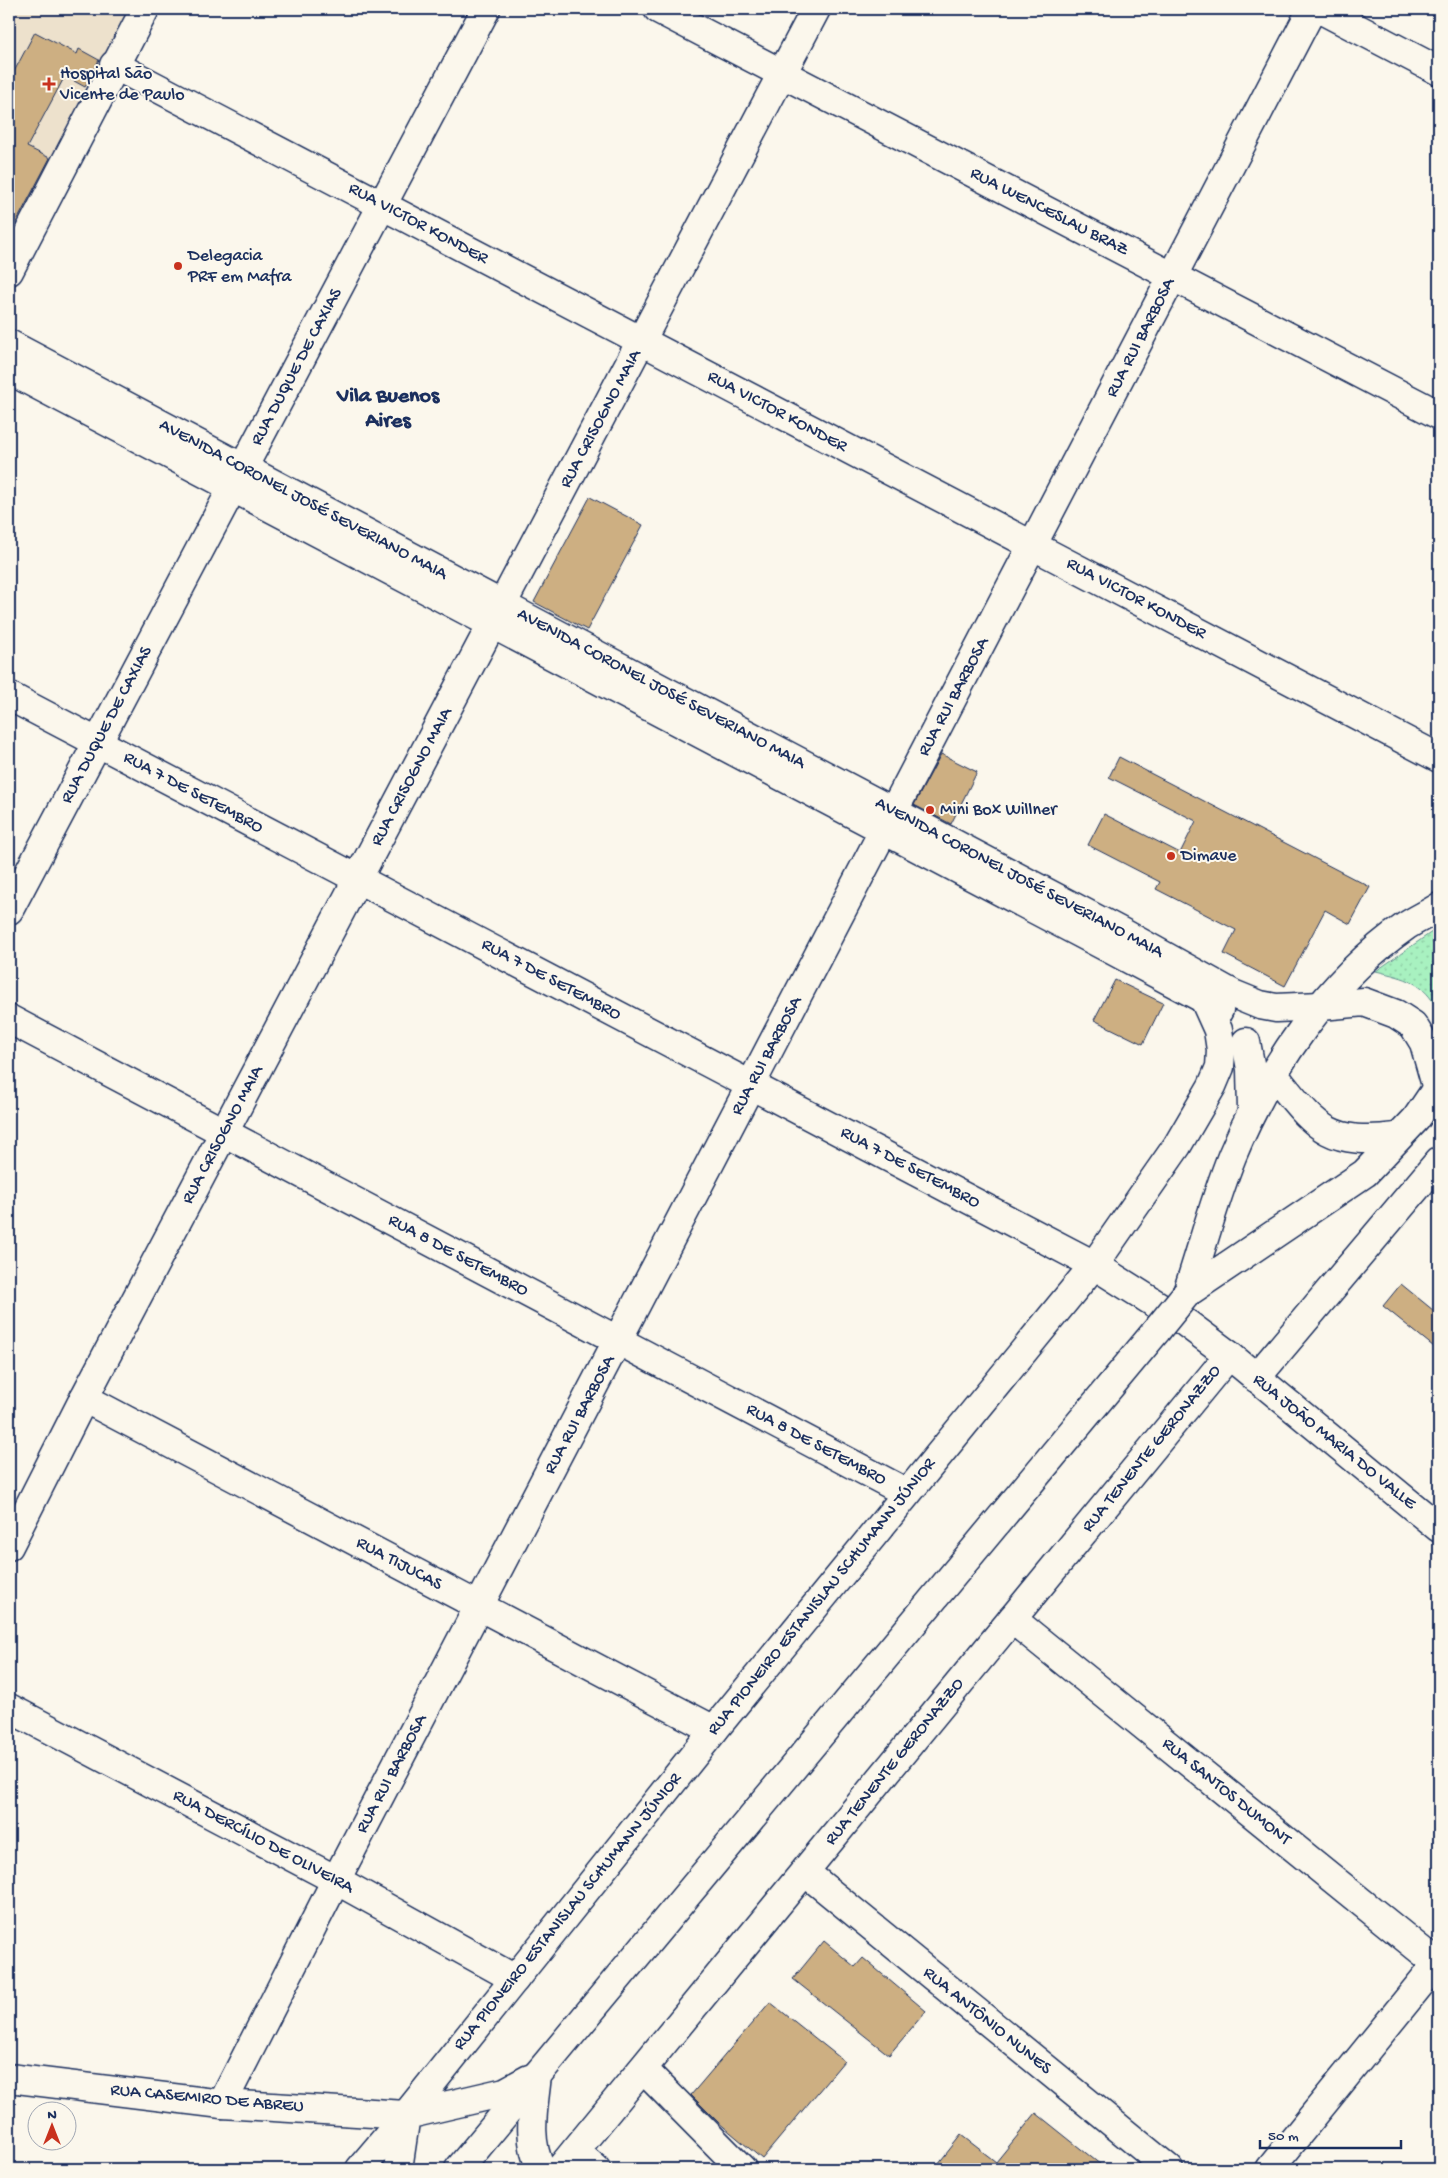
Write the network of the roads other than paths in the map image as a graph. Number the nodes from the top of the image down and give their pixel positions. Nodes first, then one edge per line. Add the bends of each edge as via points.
1 (145, 9) edge
2 (486, 9) edge
3 (658, 9) edge
4 (816, 9) edge
5 (1312, 9) edge
6 (1320, 9) edge
7 (114, 66) junction
8 (1439, 71) edge
9 (782, 73) junction
10 (382, 206) junction
11 (9, 271) edge
12 (1173, 276) junction
13 (642, 341) junction
14 (9, 344) edge
15 (9, 370) edge
16 (1439, 415) edge
17 (238, 478) junction
18 (1033, 546) junction
19 (498, 614) junction
20 (9, 696) edge
21 (97, 743) junction
22 (1439, 758) edge
23 (889, 821) junction
24 (358, 879) junction
25 (1439, 907) edge
26 (9, 910) edge
27 (1204, 999) junction
28 (1321, 1006) junction
29 (9, 1019) edge
30 (1246, 1042) junction
31 (1273, 1074) junction
32 (752, 1085) junction
33 (1438, 1087) edge
34 (1252, 1112) junction
35 (225, 1133) junction
36 (1397, 1137) junction
37 (1439, 1161) edge
38 (1094, 1265) junction
39 (1187, 1294) junction
40 (618, 1341) junction
41 (1229, 1355) junction
42 (1256, 1378) junction
43 (84, 1398) junction
44 (907, 1493) junction
45 (1439, 1528) edge
46 (9, 1546) edge
47 (480, 1606) junction
48 (1012, 1619) junction
49 (9, 1708) edge
50 (714, 1730) junction
51 (804, 1872) junction
52 (336, 1880) junction
53 (1439, 1963) edge
54 (515, 1978) junction
55 (643, 2069) junction
56 (537, 2075) junction
57 (9, 2078) edge
58 (222, 2104) junction
59 (406, 2115) junction
60 (568, 2160) edge
61 (360, 2169) edge
62 (398, 2169) edge
63 (459, 2169) edge
64 (541, 2169) edge
65 (596, 2169) edge
66 (742, 2169) edge
67 (1169, 2169) edge
68 (1270, 2169) edge

1 - 7 main road
2 - 10 main road, RUA DUQUE DE CAXIAS
3 - 9 main road, RUA WENCESLAU BRAZ
4 - 9 main road, RUA CRISOGNO MAIA
5 - 12 main road, RUA RUI BARBOSA
6 - 8 main road
7 - 10 main road, RUA VICTOR KONDER
7 - 11 main road
9 - 12 main road, RUA WENCESLAU BRAZ
9 - 13 main road, RUA CRISOGNO MAIA
10 - 13 main road, RUA VICTOR KONDER
10 - 17 main road, RUA DUQUE DE CAXIAS
12 - 16 main road, RUA WENCESLAU BRAZ
12 - 18 main road, RUA RUI BARBOSA
13 - 18 main road, RUA VICTOR KONDER
13 - 19 main road, RUA CRISOGNO MAIA
14 - 17 main road, AVENIDA CORONEL JOSÉ SEVERIANO MAIA
15 - 17 main road, AVENIDA CORONEL JOSÉ SEVERIANO MAIA
17 - 19 main road, AVENIDA CORONEL JOSÉ SEVERIANO MAIA
17 - 21 main road, RUA DUQUE DE CAXIAS
18 - 22 main road, RUA VICTOR KONDER
18 - 23 main road, RUA RUI BARBOSA
19 - 23 main road, AVENIDA CORONEL JOSÉ SEVERIANO MAIA
19 - 24 main road, RUA CRISOGNO MAIA
20 - 21 main road, RUA 7 DE SETEMBRO
21 - 24 main road, RUA 7 DE SETEMBRO
21 - 26 main road, RUA DUQUE DE CAXIAS
23 - 27 main road, AVENIDA CORONEL JOSÉ SEVERIANO MAIA
23 - 28 main road, AVENIDA CORONEL JOSÉ SEVERIANO MAIA via 1123,933 1234,994 1276,1008
23 - 32 main road, RUA RUI BARBOSA
24 - 32 main road, RUA 7 DE SETEMBRO
24 - 35 main road, RUA CRISOGNO MAIA
25 - 28 main road via 1406,926 1362,963
27 - 30 main road, AVENIDA CORONEL JOSÉ SEVERIANO MAIA
27 - 38 main road, RUA PIONEIRO ESTANISLAU SCHUMANN JÚNIOR via 1218,1030 1220,1067 1177,1146
28 - 31 main road
28 - 33 main road via 1364,1002 1396,1014 1413,1025 1424,1043
29 - 35 main road, RUA 8 DE SETEMBRO
30 - 31 main road, AVENIDA CORONEL JOSÉ SEVERIANO MAIA
30 - 34 main road via 1251,1069
31 - 34 main road
31 - 36 main road via 1311,1121 1339,1137 1370,1140
32 - 38 main road, RUA 7 DE SETEMBRO
32 - 40 main road, RUA RUI BARBOSA
33 - 36 main road via 1416,1119
34 - 39 main road via 1232,1158
35 - 40 main road, RUA 8 DE SETEMBRO
35 - 43 main road, RUA CRISOGNO MAIA
36 - 39 main road via 1364,1173
37 - 42 main road
38 - 41 main road, RUA 7 DE SETEMBRO via 1186,1323
38 - 44 main road, RUA PIONEIRO ESTANISLAU SCHUMANN JÚNIOR
39 - 56 main road, bridge
40 - 44 main road, RUA 8 DE SETEMBRO
40 - 47 main road, RUA RUI BARBOSA
41 - 42 main road, RUA JOÃO MARIA DO VALLE
41 - 48 main road, RUA TENENTE GERONAZZO
42 - 45 main road, RUA JOÃO MARIA DO VALLE
43 - 46 main road, RUA CRISOGNO MAIA
43 - 47 main road, RUA TIJUCAS
44 - 50 main road, RUA PIONEIRO ESTANISLAU SCHUMANN JÚNIOR
47 - 50 main road, RUA TIJUCAS
47 - 52 main road, RUA RUI BARBOSA
48 - 51 main road, RUA TENENTE GERONAZZO
48 - 53 main road, RUA SANTOS DUMONT
49 - 52 main road, RUA DERCÍLIO DE OLIVEIRA
50 - 54 main road, RUA PIONEIRO ESTANISLAU SCHUMANN JÚNIOR
51 - 55 main road, RUA TENENTE GERONAZZO
51 - 67 main road, RUA ANTÔNIO NUNES
52 - 54 main road, RUA DERCÍLIO DE OLIVEIRA
52 - 58 main road, RUA RUI BARBOSA
53 - 68 main road
54 - 59 main road, RUA PIONEIRO ESTANISLAU SCHUMANN JÚNIOR
55 - 60 main road, RUA TENENTE GERONAZZO
55 - 66 main road
56 - 59 main road, RUA CASEMIRO DE ABREU via 505,2092
56 - 63 main road
56 - 64 main road via 531,2123 536,2159
57 - 58 main road, RUA CASEMIRO DE ABREU
58 - 59 main road, RUA CASEMIRO DE ABREU
59 - 61 main road, RUA PIONEIRO ESTANISLAU SCHUMANN JÚNIOR
59 - 62 main road
60 - 65 main road

